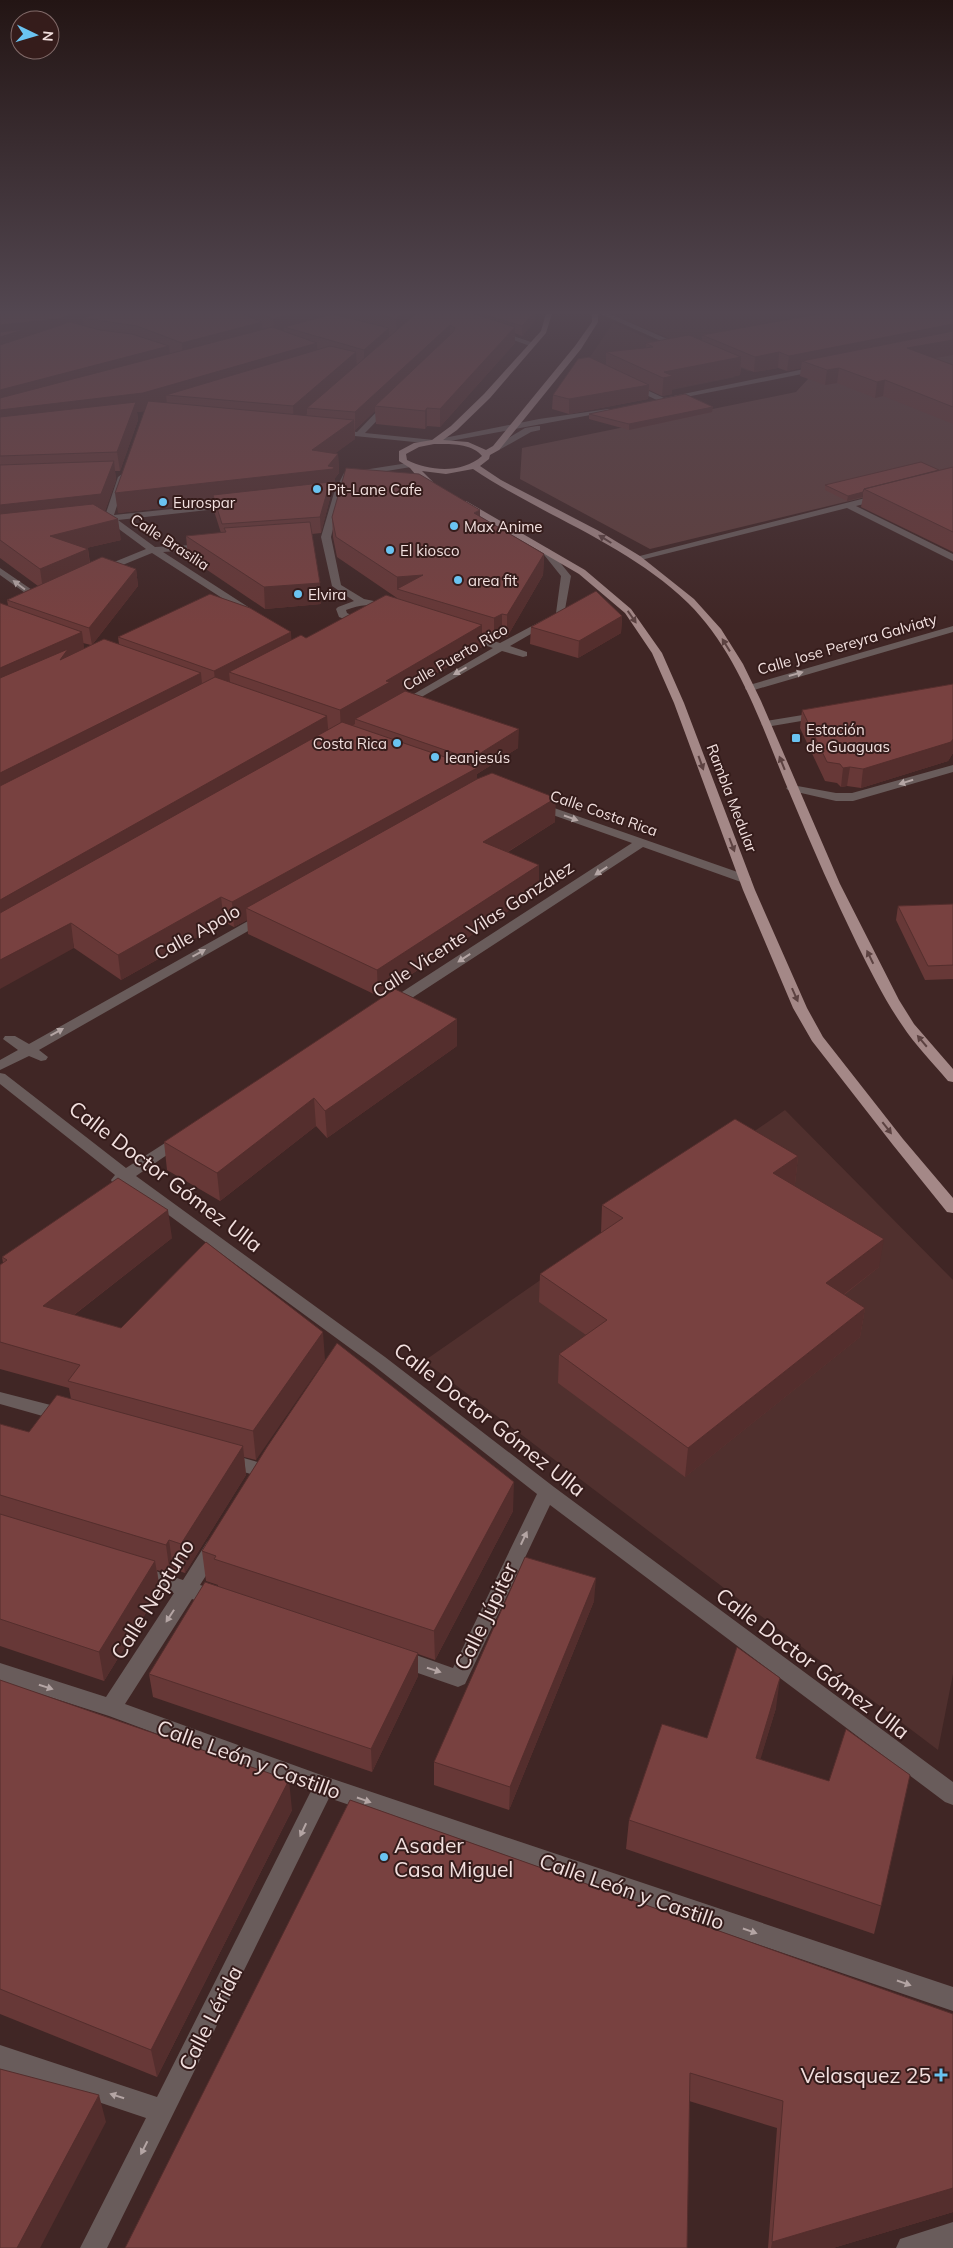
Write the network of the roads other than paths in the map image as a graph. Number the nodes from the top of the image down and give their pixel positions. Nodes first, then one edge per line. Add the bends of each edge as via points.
1 (378, 415) edge
2 (467, 415) edge
3 (522, 415) edge
4 (585, 415) edge
5 (589, 415) junction
6 (511, 426) junction
7 (324, 430) edge
8 (359, 434) junction
9 (434, 442) junction
10 (496, 448) junction
11 (486, 454) junction
12 (411, 466) junction
13 (474, 466) junction
14 (114, 475) edge
15 (895, 494) edge
16 (244, 503) edge
17 (850, 506) junction
18 (109, 518) junction
19 (89, 520) edge
20 (220, 545) edge
21 (153, 550) junction
22 (546, 551) junction
23 (637, 558) junction
24 (953, 558) edge
25 (0, 571) edge
26 (90, 575) edge
27 (227, 597) junction
28 (38, 598) edge
29 (361, 601) junction
30 (214, 603) edge
31 (604, 603) edge
32 (621, 603) junction
33 (373, 616) edge
34 (258, 617) edge
35 (352, 621) edge
36 (953, 629) edge
37 (458, 633) edge
38 (503, 647) junction
39 (523, 654) dead end
40 (750, 688) junction
41 (389, 712) edge
42 (828, 714) edge
43 (766, 724) junction
44 (953, 768) edge
45 (792, 788) junction
46 (521, 801) edge
47 (641, 843) junction
48 (745, 879) junction
49 (280, 908) edge
50 (377, 1014) edge
51 (10, 1039) dead end
52 (27, 1049) junction
53 (41, 1057) dead end
54 (0, 1066) edge
55 (0, 1077) edge
56 (953, 1078) edge
57 (194, 1131) edge
58 (126, 1175) junction
59 (103, 1192) edge
60 (953, 1208) edge
61 (0, 1398) edge
62 (84, 1421) edge
63 (205, 1454) edge
64 (272, 1454) edge
65 (261, 1470) junction
66 (250, 1487) edge
67 (547, 1492) junction
68 (224, 1530) edge
69 (122, 1569) edge
70 (188, 1590) junction
71 (234, 1605) edge
72 (384, 1653) edge
73 (0, 1672) edge
74 (111, 1708) junction
75 (324, 1786) junction
76 (953, 1795) edge
77 (953, 1999) edge
78 (0, 2057) edge
79 (163, 2111) junction
80 (953, 2235) edge
81 (93, 2248) edge
82 (909, 2248) edge

1 - 8 street
2 - 9 main road
3 - 6 main road
4 - 5 street
5 - 6 street
5 - 10 street via 528,430
6 - 9 street
6 - 10 main road
7 - 8 street
8 - 9 street
9 - 11 main road via 467,444
9 - 12 main road via 417,445 402,453 403,462
10 - 11 main road
11 - 13 main road via 482,462
12 - 13 main road via 440,471
12 - 22 main road, Rambla Medular via 447,494
12 - 29 street via 347,476 333,494 321,538 337,586
23 -> 13 main road
14 - 18 street, Calle Brasilia via 125,470
15 - 17 street
16 - 18 street
17 - 23 street
17 - 24 street
18 - 19 street
18 - 21 street, Calle Brasilia
20 - 21 street
21 - 26 street
21 - 27 street, Calle Brasilia
22 - 32 main road, Rambla Medular via 582,572
22 - 38 street, Calle Puerto Rico via 566,576 566,611
40 -> 23 main road via 717,631 691,601
28 -> 25 street
27 - 30 street
27 - 34 street, Calle Brasilia
29 - 33 street via 381,605 389,612
29 - 35 street via 341,609 342,615
31 - 32 street
32 -> 48 main road, Rambla Medular via 657,653
40 -> 36 street, Calle Jose Pereyra Galviaty
37 - 38 street
38 - 39 street
38 -> 41 street, Calle Puerto Rico
40 - 43 main road
42 - 43 street
45 -> 43 main road
44 -> 45 street via 853,797
56 -> 45 main road via 909,1026 892,1000 834,884
46 -> 47 street, Calle Costa Rica
47 - 48 street, Calle Costa Rica
47 -> 50 street, Calle Vicente Vilas González
48 -> 60 main road, Rambla Medular via 800,1008 817,1038
52 -> 49 street, Calle Apolo
51 - 52 street
52 - 53 street
52 - 54 street, Calle Apolo
55 - 58 street, Calle Doctor Gómez Ulla
57 - 58 street
58 - 59 street
58 - 67 street, Calle Doctor Gómez Ulla via 348,1349 379,1361
61 - 62 street
63 - 65 street
64 - 65 street
65 - 66 street
72 -> 67 street, Calle Júpiter via 458,1678
67 - 76 street, Calle Doctor Gómez Ulla
68 - 70 street, Calle Neptuno
69 - 70 street
70 - 71 street
70 -> 74 street, Calle Neptuno
73 -> 74 street, Calle León y Castillo
74 - 75 street, Calle León y Castillo
75 -> 77 street, Calle León y Castillo
75 -> 79 street, Calle Lérida
79 -> 78 street
79 -> 81 street, Calle Lérida
80 - 82 street

